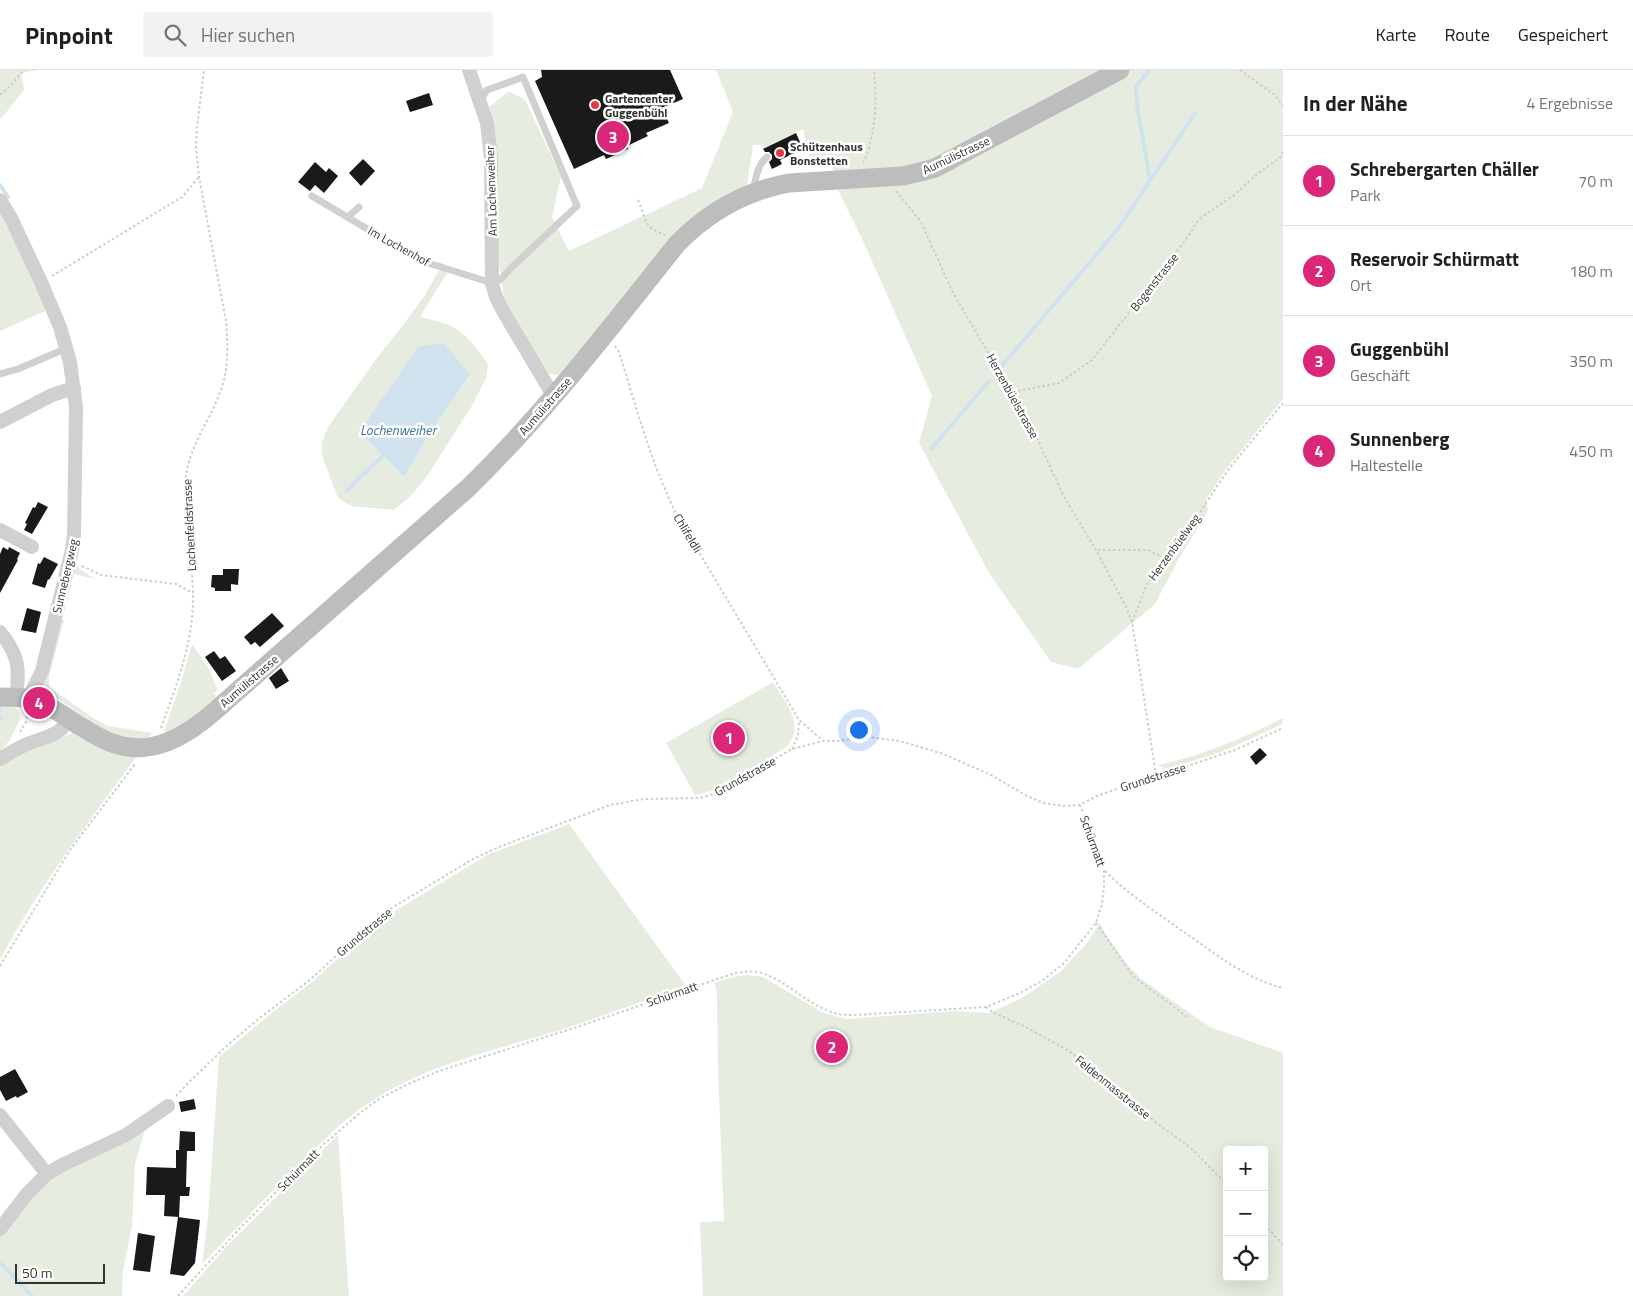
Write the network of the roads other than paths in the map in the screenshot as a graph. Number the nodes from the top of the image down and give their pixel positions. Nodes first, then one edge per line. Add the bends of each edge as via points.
1 (469, 70) edge
2 (1120, 70) edge
3 (480, 101) junction
4 (767, 158) dead end
5 (754, 193) junction
6 (312, 196) dead end
7 (0, 200) edge
8 (359, 206) dead end
9 (348, 217) junction
10 (492, 283) junction
11 (67, 348) junction
12 (0, 374) edge
13 (74, 388) junction
14 (554, 397) junction
15 (0, 422) edge
16 (0, 530) edge
17 (32, 547) dead end
18 (0, 632) edge
19 (18, 700) edge
20 (69, 719) junction
21 (0, 758) edge
22 (168, 1106) road end
23 (0, 1115) edge
24 (47, 1174) junction
25 (0, 1229) edge

1 - 3 street, Am Lochenweiher
2 - 5 main road, Aumülistrasse via 935,168 913,174 789,183
3 - 10 street, Am Lochenweiher via 487,123 491,159
3 - 10 lane via 487,90 523,77 577,206 500,280
4 - 5 lane via 762,161
5 - 14 main road, Aumülistrasse via 714,212 680,241
6 - 9 lane, Im Lochenhof
7 - 11 street, Sunnebergweg via 12,218 41,282
8 - 9 lane
9 - 10 lane, Im Lochenhof via 425,262
10 - 14 street, Am Lochenweiher via 503,311
11 - 12 lane
11 - 13 street, Sunnebergweg
13 - 15 street via 52,395
13 - 19 street, Sunnebergweg via 75,525 72,550 42,672
14 - 20 main road, Aumülistrasse via 468,488 182,736 150,747 128,747 112,743
16 - 17 street
18 - 19 street via 17,660
19 - 20 main road via 52,708
20 - 21 street via 60,731
22 - 24 street via 126,1135
23 - 24 street
24 - 25 street

